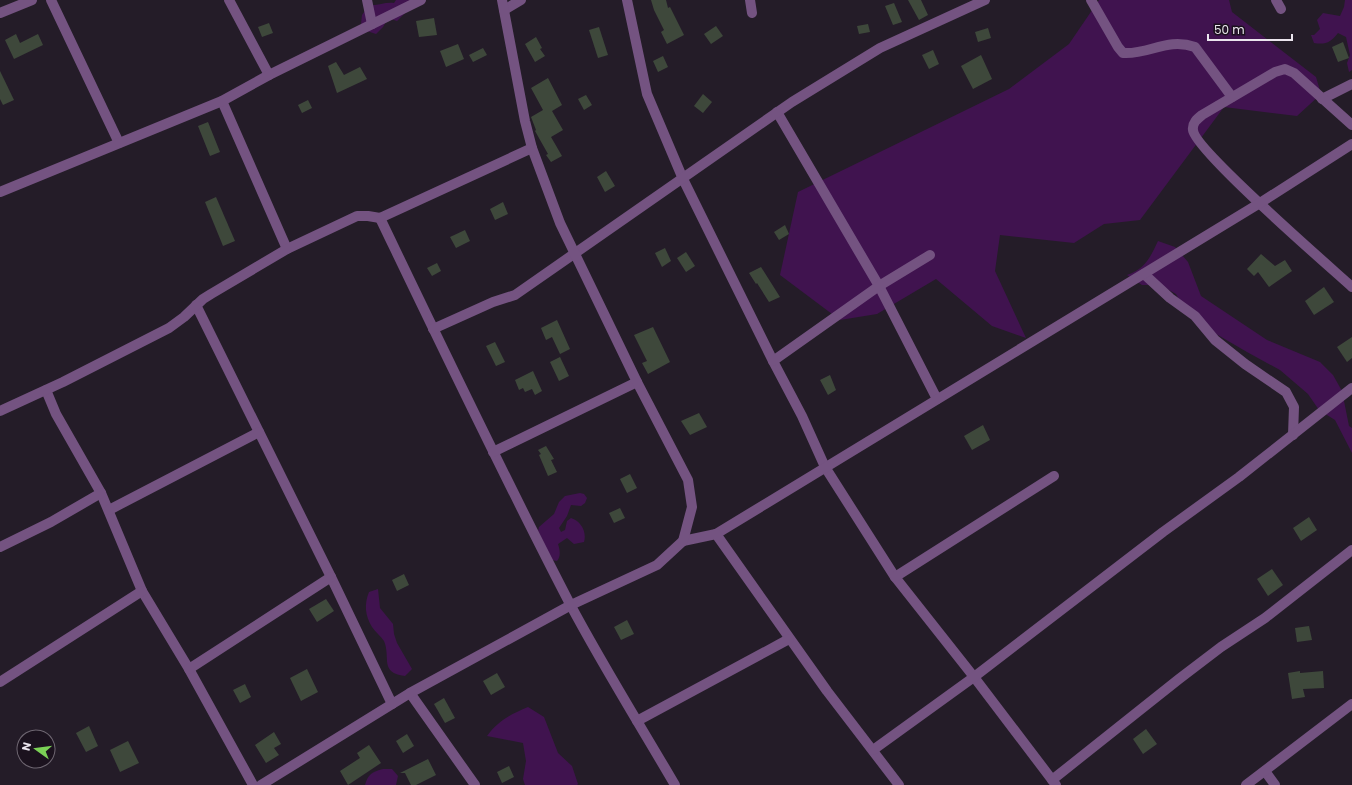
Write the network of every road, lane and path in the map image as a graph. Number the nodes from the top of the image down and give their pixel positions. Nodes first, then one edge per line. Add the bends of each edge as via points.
1 (32, 0) edge
2 (51, 0) edge
3 (229, 0) edge
4 (367, 0) edge
5 (421, 0) edge
6 (521, 0) edge
7 (627, 0) edge
8 (750, 0) edge
9 (985, 0) edge
10 (1091, 0) edge
11 (1276, 0) edge
12 (503, 5) edge
13 (1281, 10) dead end
14 (0, 13) edge
15 (752, 14) dead end
16 (372, 24) junction
17 (269, 75) junction
18 (1352, 84) edge
19 (1232, 97) junction
20 (1322, 99) junction
21 (222, 101) junction
22 (778, 112) junction
23 (1352, 125) edge
24 (119, 143) junction
25 (1352, 144) edge
26 (532, 148) junction
27 (683, 179) junction
28 (0, 192) edge
29 (1260, 203) junction
30 (380, 218) junction
31 (287, 249) junction
32 (575, 253) junction
33 (930, 255) dead end
34 (1144, 274) junction
35 (879, 286) junction
36 (1352, 287) edge
37 (196, 306) junction
38 (434, 329) junction
39 (773, 361) junction
40 (637, 382) junction
41 (1352, 388) edge
42 (46, 390) junction
43 (936, 399) junction
44 (0, 411) edge
45 (259, 432) junction
46 (1293, 435) junction
47 (493, 452) junction
48 (825, 467) junction
49 (1054, 476) dead end
50 (101, 493) junction
51 (109, 510) junction
52 (716, 534) junction
53 (682, 541) junction
54 (0, 547) edge
55 (1352, 550) edge
56 (331, 577) junction
57 (895, 577) junction
58 (142, 591) junction
59 (571, 605) junction
60 (789, 638) junction
61 (189, 669) junction
62 (974, 677) junction
63 (0, 682) edge
64 (410, 693) junction
65 (392, 704) junction
66 (1352, 704) edge
67 (637, 721) junction
68 (873, 750) junction
69 (1265, 771) junction
70 (1054, 783) edge
71 (253, 785) edge
72 (261, 785) edge
73 (475, 785) edge
74 (676, 785) edge
75 (899, 785) edge
76 (1246, 785) edge
77 (1276, 785) edge

1 - 14 street
2 - 24 street
3 - 17 street
4 - 16 street
5 - 16 street
6 - 12 street
7 - 27 street via 648,94
8 - 15 street
9 - 22 street via 880,48
10 - 19 street via 1124,53 1166,44 1187,44 1195,47
11 - 13 street
12 - 26 street
16 - 17 street
17 - 21 street
18 - 20 street
19 - 20 street via 1275,72 1285,69 1294,73
19 - 29 street via 1202,115 1195,122 1193,130 1201,144
20 - 23 street
21 - 24 street
21 - 31 street
22 - 27 street
22 - 35 street
24 - 28 street
25 - 29 street
26 - 30 street
26 - 32 street via 560,222
27 - 32 street
27 - 39 street
29 - 34 street
29 - 36 street
30 - 31 street via 357,216
30 - 38 street
31 - 37 street via 211,294
32 - 38 street via 515,295 493,302
32 - 40 street
33 - 35 street
34 - 43 street
34 - 46 street via 1195,316 1215,340 1286,392 1294,407
35 - 39 street
35 - 43 street
37 - 42 street via 170,328
37 - 45 street
38 - 47 street
39 - 48 street
40 - 47 street
40 - 53 street via 688,480 692,507
41 - 46 street
42 - 44 street
42 - 50 street via 56,414
43 - 48 street
45 - 51 street
45 - 56 street
46 - 62 street
47 - 59 street
48 - 52 street
48 - 57 street
49 - 57 street
50 - 51 street
50 - 54 street
51 - 58 street
52 - 53 street
52 - 60 street
53 - 59 street via 657,565
55 - 70 street via 1266,618 1221,647 1179,679
56 - 61 street
56 - 65 street
57 - 62 street
58 - 61 street
58 - 63 street
59 - 64 street
59 - 67 street
60 - 67 street
60 - 68 street
61 - 71 street
62 - 68 street
62 - 70 street
64 - 65 street
64 - 73 street
65 - 72 street
66 - 69 street
67 - 74 street
68 - 75 street
69 - 76 street
69 - 77 street

